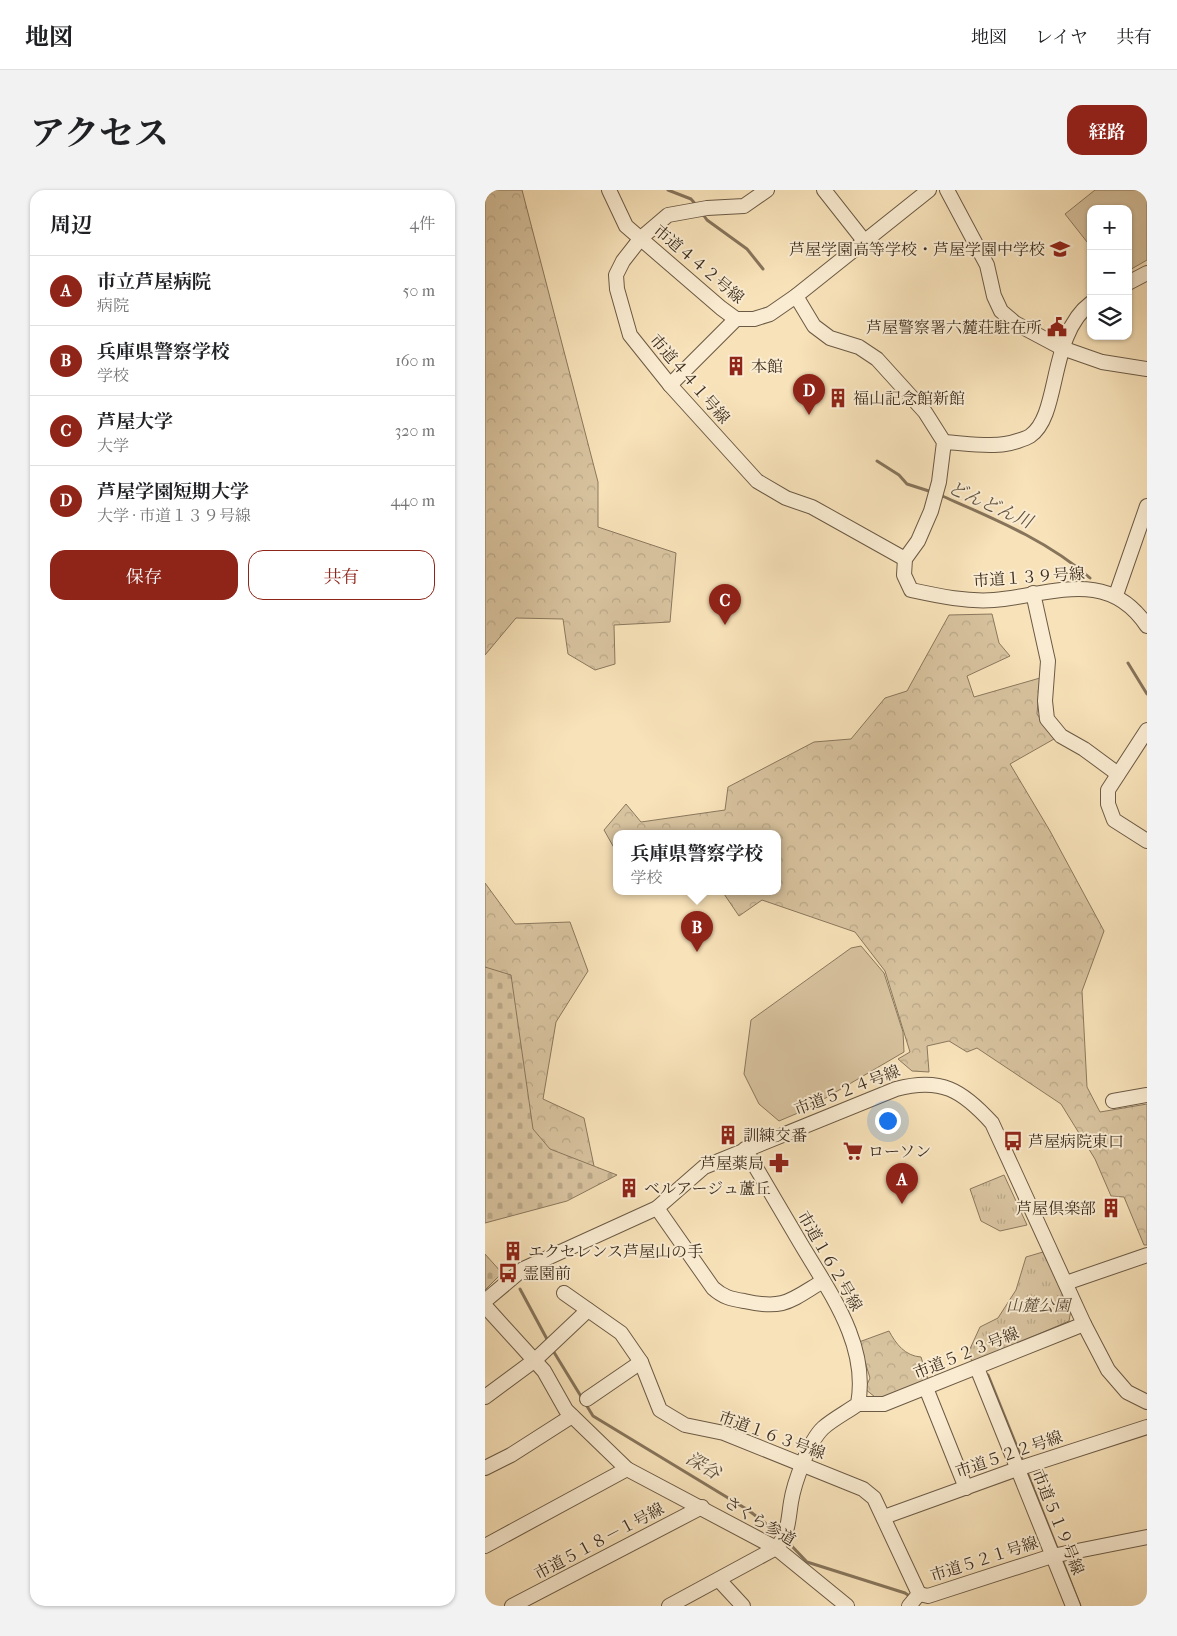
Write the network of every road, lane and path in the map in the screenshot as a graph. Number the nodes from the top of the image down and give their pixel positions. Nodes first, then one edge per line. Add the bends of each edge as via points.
1 (609, 190) edge
2 (767, 190) edge
3 (824, 190) edge
4 (929, 190) edge
5 (947, 190) edge
6 (641, 238) junction
7 (865, 242) junction
8 (1147, 273) edge
9 (1132, 281) edge
10 (797, 296) junction
11 (1087, 306) edge
12 (736, 319) junction
13 (1062, 348) junction
14 (1147, 369) edge
15 (670, 385) junction
16 (944, 442) junction
17 (1147, 506) edge
18 (905, 559) junction
19 (1033, 594) junction
20 (1115, 595) junction
21 (1147, 626) edge
22 (1147, 730) edge
23 (1118, 774) junction
24 (1147, 841) edge
25 (1147, 1095) edge
26 (1113, 1101) dead end
27 (745, 1149) junction
28 (657, 1208) junction
29 (1147, 1255) edge
30 (823, 1281) junction
31 (1066, 1283) junction
32 (564, 1293) dead end
33 (485, 1301) edge
34 (485, 1306) edge
35 (588, 1310) junction
36 (1084, 1324) junction
37 (535, 1360) junction
38 (641, 1362) junction
39 (977, 1368) junction
40 (926, 1388) junction
41 (485, 1397) edge
42 (587, 1399) dead end
43 (1147, 1402) edge
44 (858, 1404) junction
45 (572, 1416) junction
46 (1147, 1427) edge
47 (803, 1465) junction
48 (485, 1468) edge
49 (627, 1469) junction
50 (1017, 1469) junction
51 (966, 1488) junction
52 (702, 1507) junction
53 (884, 1517) junction
54 (1147, 1537) edge
55 (782, 1542) junction
56 (485, 1546) edge
57 (1053, 1556) junction
58 (719, 1580) junction
59 (914, 1599) edge
60 (838, 1604) edge
61 (514, 1606) edge
62 (669, 1606) edge
63 (743, 1606) edge
64 (1073, 1606) edge

1 - 6 street, 市道４４２号線 via 626,226
2 - 6 street, 市道４４１号線 via 745,206 668,215
3 - 7 street
4 - 7 street, 市道４４２号線
5 - 13 street via 987,265 1001,311 1015,323
6 - 12 street, 市道４４２号線
6 - 15 street, 市道４４１号線 via 616,275 617,289 630,335
7 - 10 street, 市道４４２号線
8 - 9 street
10 - 12 street, 市道４４２号線 via 770,314 754,319
10 - 16 street via 815,326 830,338 859,347 877,359 925,412
11 - 13 street via 1079,312
12 - 15 street
13 - 14 street via 1102,362
13 - 16 street via 1044,418 1031,435 1005,444
15 - 18 street, 市道４４１号線 via 757,481 786,498 812,506
16 - 18 street via 936,494 919,541
17 - 20 street
18 - 19 street, 市道１３９号線 via 904,575 911,590 959,599 994,600
19 - 20 street, 市道１３９号線 via 1091,590
19 - 23 street via 1048,661 1047,719 1061,736
20 - 21 street, 市道１３９号線 via 1136,610
22 - 23 street
23 - 24 street via 1108,790 1108,804 1114,820
25 - 26 street
27 - 28 street, 市道５２４号線 via 704,1167
27 - 30 street, 市道１６２号線
27 - 31 street, 市道５２４号線 via 896,1089 915,1084 950,1088 973,1101 992,1123
28 - 30 street via 713,1288 724,1297 777,1306
28 - 33 street, 市道５２４号線 via 523,1269
29 - 31 street
30 - 44 street, 市道１６２号線 via 844,1316 859,1366 862,1384
31 - 36 street, 市道５２４号線
32 - 35 street, 市道１６３号線
34 - 37 street, さくら参道
35 - 37 street
35 - 38 street, 市道１６３号線 via 621,1333
36 - 39 street, 市道５２３号線
36 - 43 street, 市道５２４号線 via 1109,1370 1127,1392
37 - 41 street
37 - 45 street, さくら参道
38 - 42 street
38 - 47 street, 市道１６３号線 via 660,1410 685,1425 724,1433
39 - 40 street, 市道５２３号線
39 - 50 street, 市道５１９号線
40 - 44 street, 市道５２３号線 via 883,1404
40 - 51 street
44 - 47 street via 822,1429 812,1442
45 - 48 street
45 - 49 street, さくら参道
46 - 50 street, 市道５２２号線
47 - 53 street, 市道１６３号線 via 863,1489 874,1498
47 - 55 street
49 - 52 street, さくら参道
49 - 56 street
50 - 51 street, 市道５２２号線
50 - 57 street, 市道５１９号線
51 - 53 street, 市道５２２号線
52 - 55 street, さくら参道
52 - 61 street, 市道５１８－１号線
53 - 59 street, 市道１６３号線
54 - 57 street, 市道５２１号線
55 - 58 street
55 - 60 street, さくら参道
57 - 59 street, 市道５２１号線
57 - 64 street, 市道５１９号線
58 - 62 street
58 - 63 street

